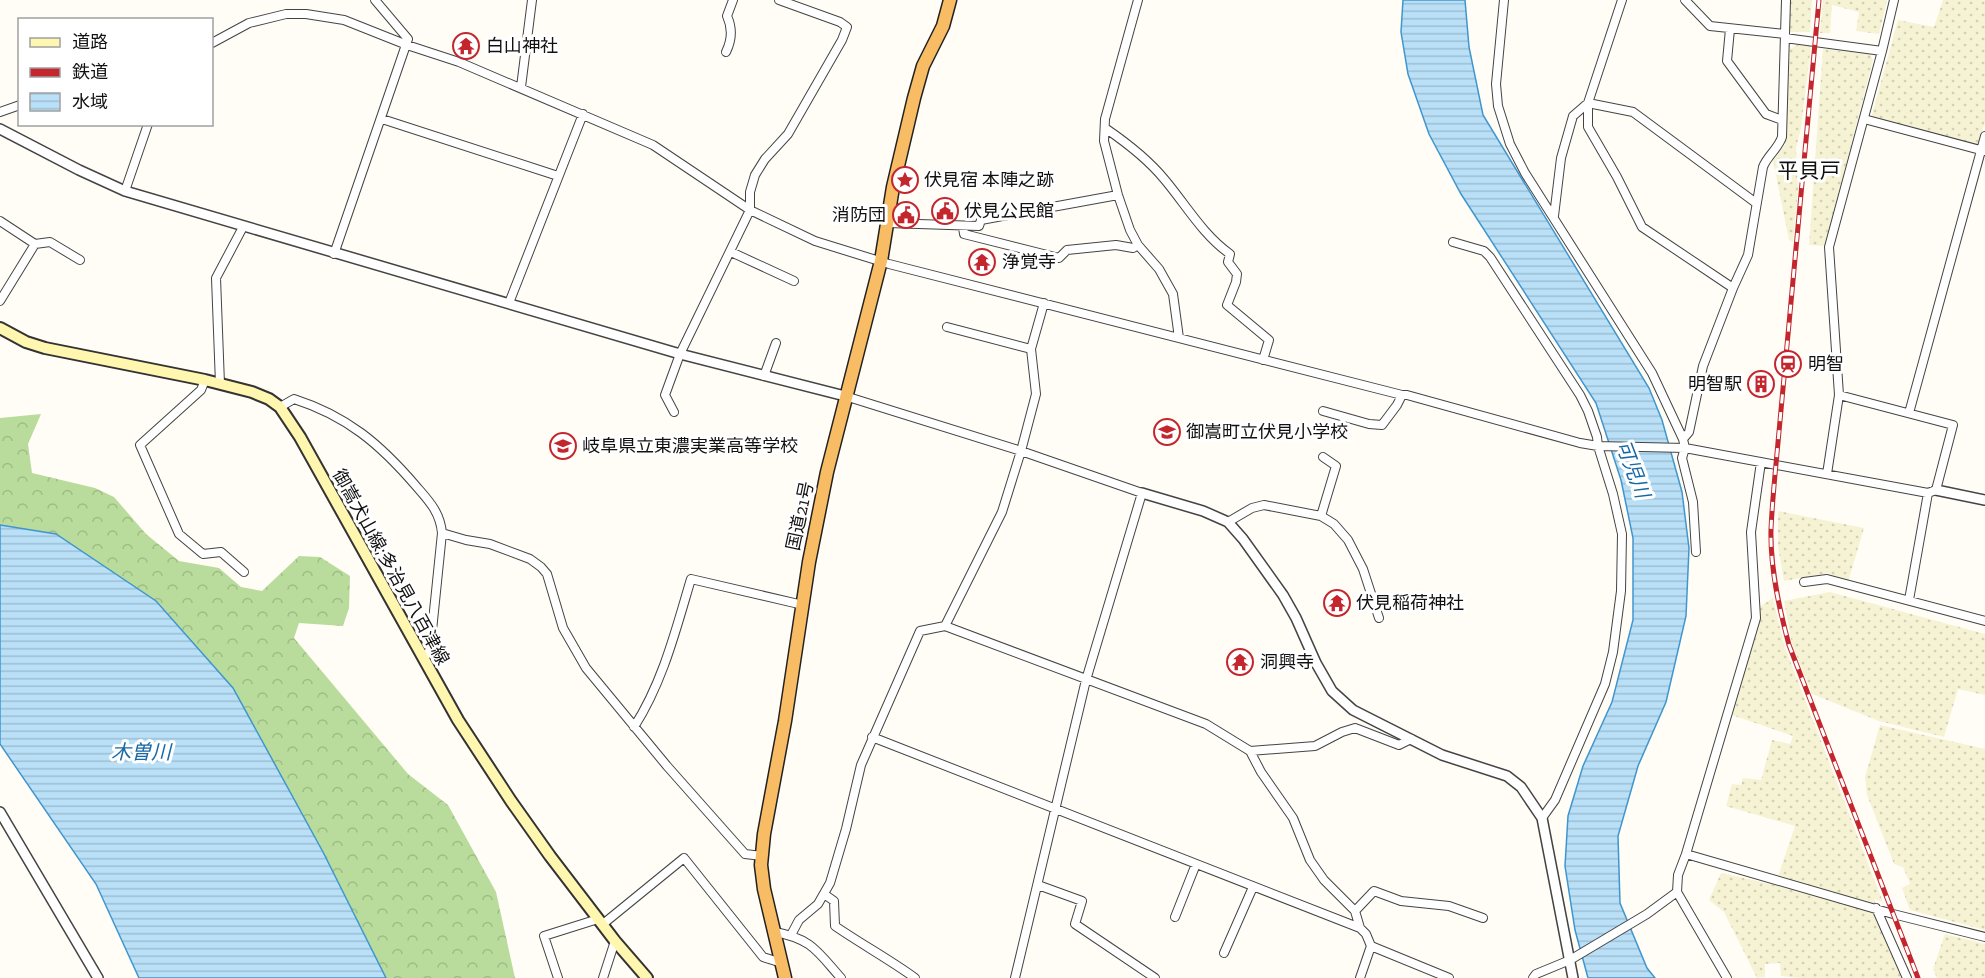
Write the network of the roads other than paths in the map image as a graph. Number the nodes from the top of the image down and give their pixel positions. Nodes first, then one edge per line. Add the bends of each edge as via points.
1 (375, 0) edge
2 (532, 0) edge
3 (733, 0) edge
4 (779, 0) edge
5 (950, 0) edge
6 (1138, 0) edge
7 (1504, 0) edge
8 (1622, 0) edge
9 (1685, 0) edge
10 (1786, 0) edge
11 (1894, 0) edge
12 (1730, 29) junction
13 (1785, 36) junction
14 (213, 42) edge
15 (407, 45) junction
16 (1882, 51) junction
17 (726, 52) dead end
18 (521, 87) junction
19 (1588, 103) junction
20 (18, 106) edge
21 (0, 112) edge
22 (583, 114) junction
23 (382, 119) junction
24 (1864, 119) junction
25 (1782, 120) junction
26 (147, 126) edge
27 (1105, 128) junction
28 (0, 129) edge
29 (1985, 136) edge
30 (1983, 151) edge
31 (558, 176) junction
32 (125, 191) junction
33 (1118, 195) junction
34 (1756, 203) junction
35 (750, 210) junction
36 (1554, 216) junction
37 (0, 221) edge
38 (888, 223) junction
39 (243, 227) junction
40 (963, 227) junction
41 (1453, 242) dead end
42 (35, 244) junction
43 (1138, 245) junction
44 (731, 252) junction
45 (334, 254) junction
46 (80, 260) dead end
47 (881, 261) junction
48 (795, 281) dead end
49 (0, 282) edge
50 (9, 288) junction
51 (1733, 288) junction
52 (0, 302) edge
53 (509, 303) junction
54 (1044, 303) junction
55 (947, 327) dead end
56 (0, 328) edge
57 (1179, 338) junction
58 (776, 343) dead end
59 (1032, 349) junction
60 (680, 354) junction
61 (1263, 360) junction
62 (764, 376) junction
63 (205, 380) junction
64 (220, 384) junction
65 (1401, 395) junction
66 (1839, 395) junction
67 (846, 396) junction
68 (280, 407) junction
69 (1323, 411) dead end
70 (674, 412) dead end
71 (1909, 412) junction
72 (1684, 443) junction
73 (1598, 446) junction
74 (1021, 451) junction
75 (1323, 457) dead end
76 (1761, 462) junction
77 (1827, 474) junction
78 (1932, 492) junction
79 (1142, 493) junction
80 (1985, 500) edge
81 (1321, 516) junction
82 (1228, 522) junction
83 (442, 533) junction
84 (1696, 552) dead end
85 (244, 572) dead end
86 (1804, 582) dead end
87 (1909, 600) junction
88 (802, 605) junction
89 (1379, 618) dead end
90 (1985, 621) edge
91 (945, 626) junction
92 (424, 658) junction
93 (1086, 680) junction
94 (634, 726) junction
95 (872, 737) junction
96 (1411, 739) junction
97 (1250, 751) junction
98 (1055, 809) junction
99 (0, 813) edge
100 (1542, 818) junction
101 (1686, 854) junction
102 (762, 856) junction
103 (1196, 864) junction
104 (1038, 885) junction
105 (1252, 887) junction
106 (1677, 892) junction
107 (824, 894) junction
108 (1876, 908) junction
109 (1355, 911) junction
110 (1175, 917) dead end
111 (1483, 918) dead end
112 (600, 921) junction
113 (1360, 928) junction
114 (774, 932) junction
115 (791, 935) junction
116 (1985, 937) edge
117 (615, 940) junction
118 (1371, 946) junction
119 (1224, 953) dead end
120 (1570, 960) junction
121 (782, 963) junction
122 (98, 978) edge
123 (558, 978) edge
124 (603, 978) edge
125 (647, 978) edge
126 (785, 978) edge
127 (842, 978) edge
128 (915, 978) edge
129 (1015, 978) edge
130 (1155, 978) edge
131 (1360, 978) edge
132 (1449, 978) edge
133 (1533, 978) edge
134 (1573, 978) edge
135 (1727, 978) edge
136 (1907, 978) edge

1 - 15 street via 408,39
2 - 18 street
3 - 17 street via 727,16 731,41
4 - 35 street via 847,27 788,134 755,175
5 - 38 highway, 国道21号 via 914,98
6 - 27 street
7 - 36 street via 1496,84 1498,106 1510,144
8 - 19 street
9 - 12 street via 1710,26
10 - 13 street
11 - 16 street
12 - 13 street
12 - 25 street via 1727,61 1766,114
13 - 16 street
13 - 25 street
14 - 15 street via 249,23 286,14 306,14 344,20
15 - 18 street
15 - 23 street
16 - 24 street
18 - 22 street
19 - 34 street via 1633,112
19 - 36 street via 1573,116 1561,158
19 - 51 street via 1588,127 1642,226
20 - 21 street
22 - 31 street
22 - 35 street via 653,145
23 - 31 street
23 - 45 street
24 - 30 street
24 - 66 street via 1829,247
25 - 34 street via 1782,137 1766,161
26 - 32 street
27 - 33 street via 1104,141
27 - 61 street via 1129,144 1164,178 1215,243 1230,254 1228,262 1238,274 1227,305 1269,340
28 - 32 street
29 - 30 street
30 - 71 street
31 - 53 street
32 - 39 street
33 - 40 street via 981,220 979,226
33 - 43 street
34 - 51 street via 1748,255
35 - 44 street
35 - 47 street via 815,241
36 - 72 street via 1652,373
37 - 42 street
38 - 40 street
38 - 47 highway, 国道21号
39 - 45 street
39 - 64 street via 216,279
40 - 43 street via 964,234 1059,258 1067,250
41 - 73 street via 1484,251 1490,257 1580,395
42 - 46 street via 50,242
42 - 50 street
43 - 57 street via 1159,269 1173,294
44 - 48 street
44 - 60 street
45 - 53 street
47 - 54 street
47 - 67 highway, 国道21号
49 - 50 street
50 - 52 street
51 - 72 street via 1703,366
53 - 60 street
54 - 57 street
54 - 59 street
55 - 59 street
56 - 63 main road, 御嵩犬山線;多治見八百津線 via 45,348
57 - 61 street
58 - 62 street
59 - 74 street via 1036,394
60 - 62 street
60 - 70 street via 665,395
61 - 65 street
62 - 67 street
63 - 64 main road, 御嵩犬山線;多治見八百津線
63 - 85 street via 201,390 140,445 179,534 203,554 222,552
64 - 68 main road, 御嵩犬山線;多治見八百津線 via 252,392
65 - 69 street via 1382,425
65 - 73 street
66 - 71 street
66 - 77 street
67 - 74 street
67 - 88 highway, 国道21号
68 - 83 street via 294,399 310,404 369,438 432,504 441,520
68 - 92 main road, 御嵩犬山線;多治見八百津線
71 - 78 street via 1953,425
72 - 73 street
72 - 76 street
72 - 84 street via 1682,458 1693,502
73 - 100 street via 1622,534 1621,591 1613,652 1605,684 1555,800
74 - 79 street
74 - 91 street via 1002,512
75 - 81 street via 1336,466
76 - 77 street
76 - 101 street via 1751,532 1756,618
77 - 78 street
78 - 80 street
78 - 87 street
79 - 82 street
79 - 93 street
81 - 82 street via 1264,505
81 - 89 street via 1348,540 1363,569
82 - 96 street via 1283,595 1332,691 1353,710
83 - 92 street via 430,650
83 - 94 street via 490,544 541,567 574,649
86 - 87 street via 1827,579
87 - 90 street
88 - 94 street via 691,579 666,662
88 - 102 highway, 国道21号
91 - 93 street
91 - 95 street via 920,631
92 - 112 main road, 御嵩犬山線;多治見八百津線 via 458,720 511,801
93 - 97 street via 1206,724
93 - 98 street
94 - 102 street via 745,854
95 - 98 street
95 - 107 street
96 - 97 street via 1399,745 1355,728 1315,746
96 - 100 street via 1507,776 1521,787
97 - 109 street via 1293,818 1310,860
98 - 103 street
98 - 104 street
99 - 122 street
100 - 120 street
101 - 106 street
101 - 108 street
102 - 114 highway, 国道21号 via 764,889
103 - 105 street
103 - 110 street
104 - 129 street
104 - 130 street via 1082,901 1075,924
105 - 113 street
105 - 119 street
106 - 120 street
106 - 135 street
107 - 115 street via 799,920
107 - 128 street via 834,901 835,926
108 - 116 street
108 - 136 street
109 - 111 street via 1374,891 1401,901 1449,906
109 - 113 street
112 - 117 main road, 御嵩犬山線;多治見八百津線
112 - 121 street via 684,858 763,957
112 - 123 street via 544,936
113 - 118 street
114 - 115 street
114 - 121 highway, 国道21号
115 - 127 street via 811,945
117 - 124 street
117 - 125 main road, 御嵩犬山線;多治見八百津線
118 - 131 street
118 - 132 street
120 - 133 street
120 - 134 street
121 - 126 highway, 国道21号

